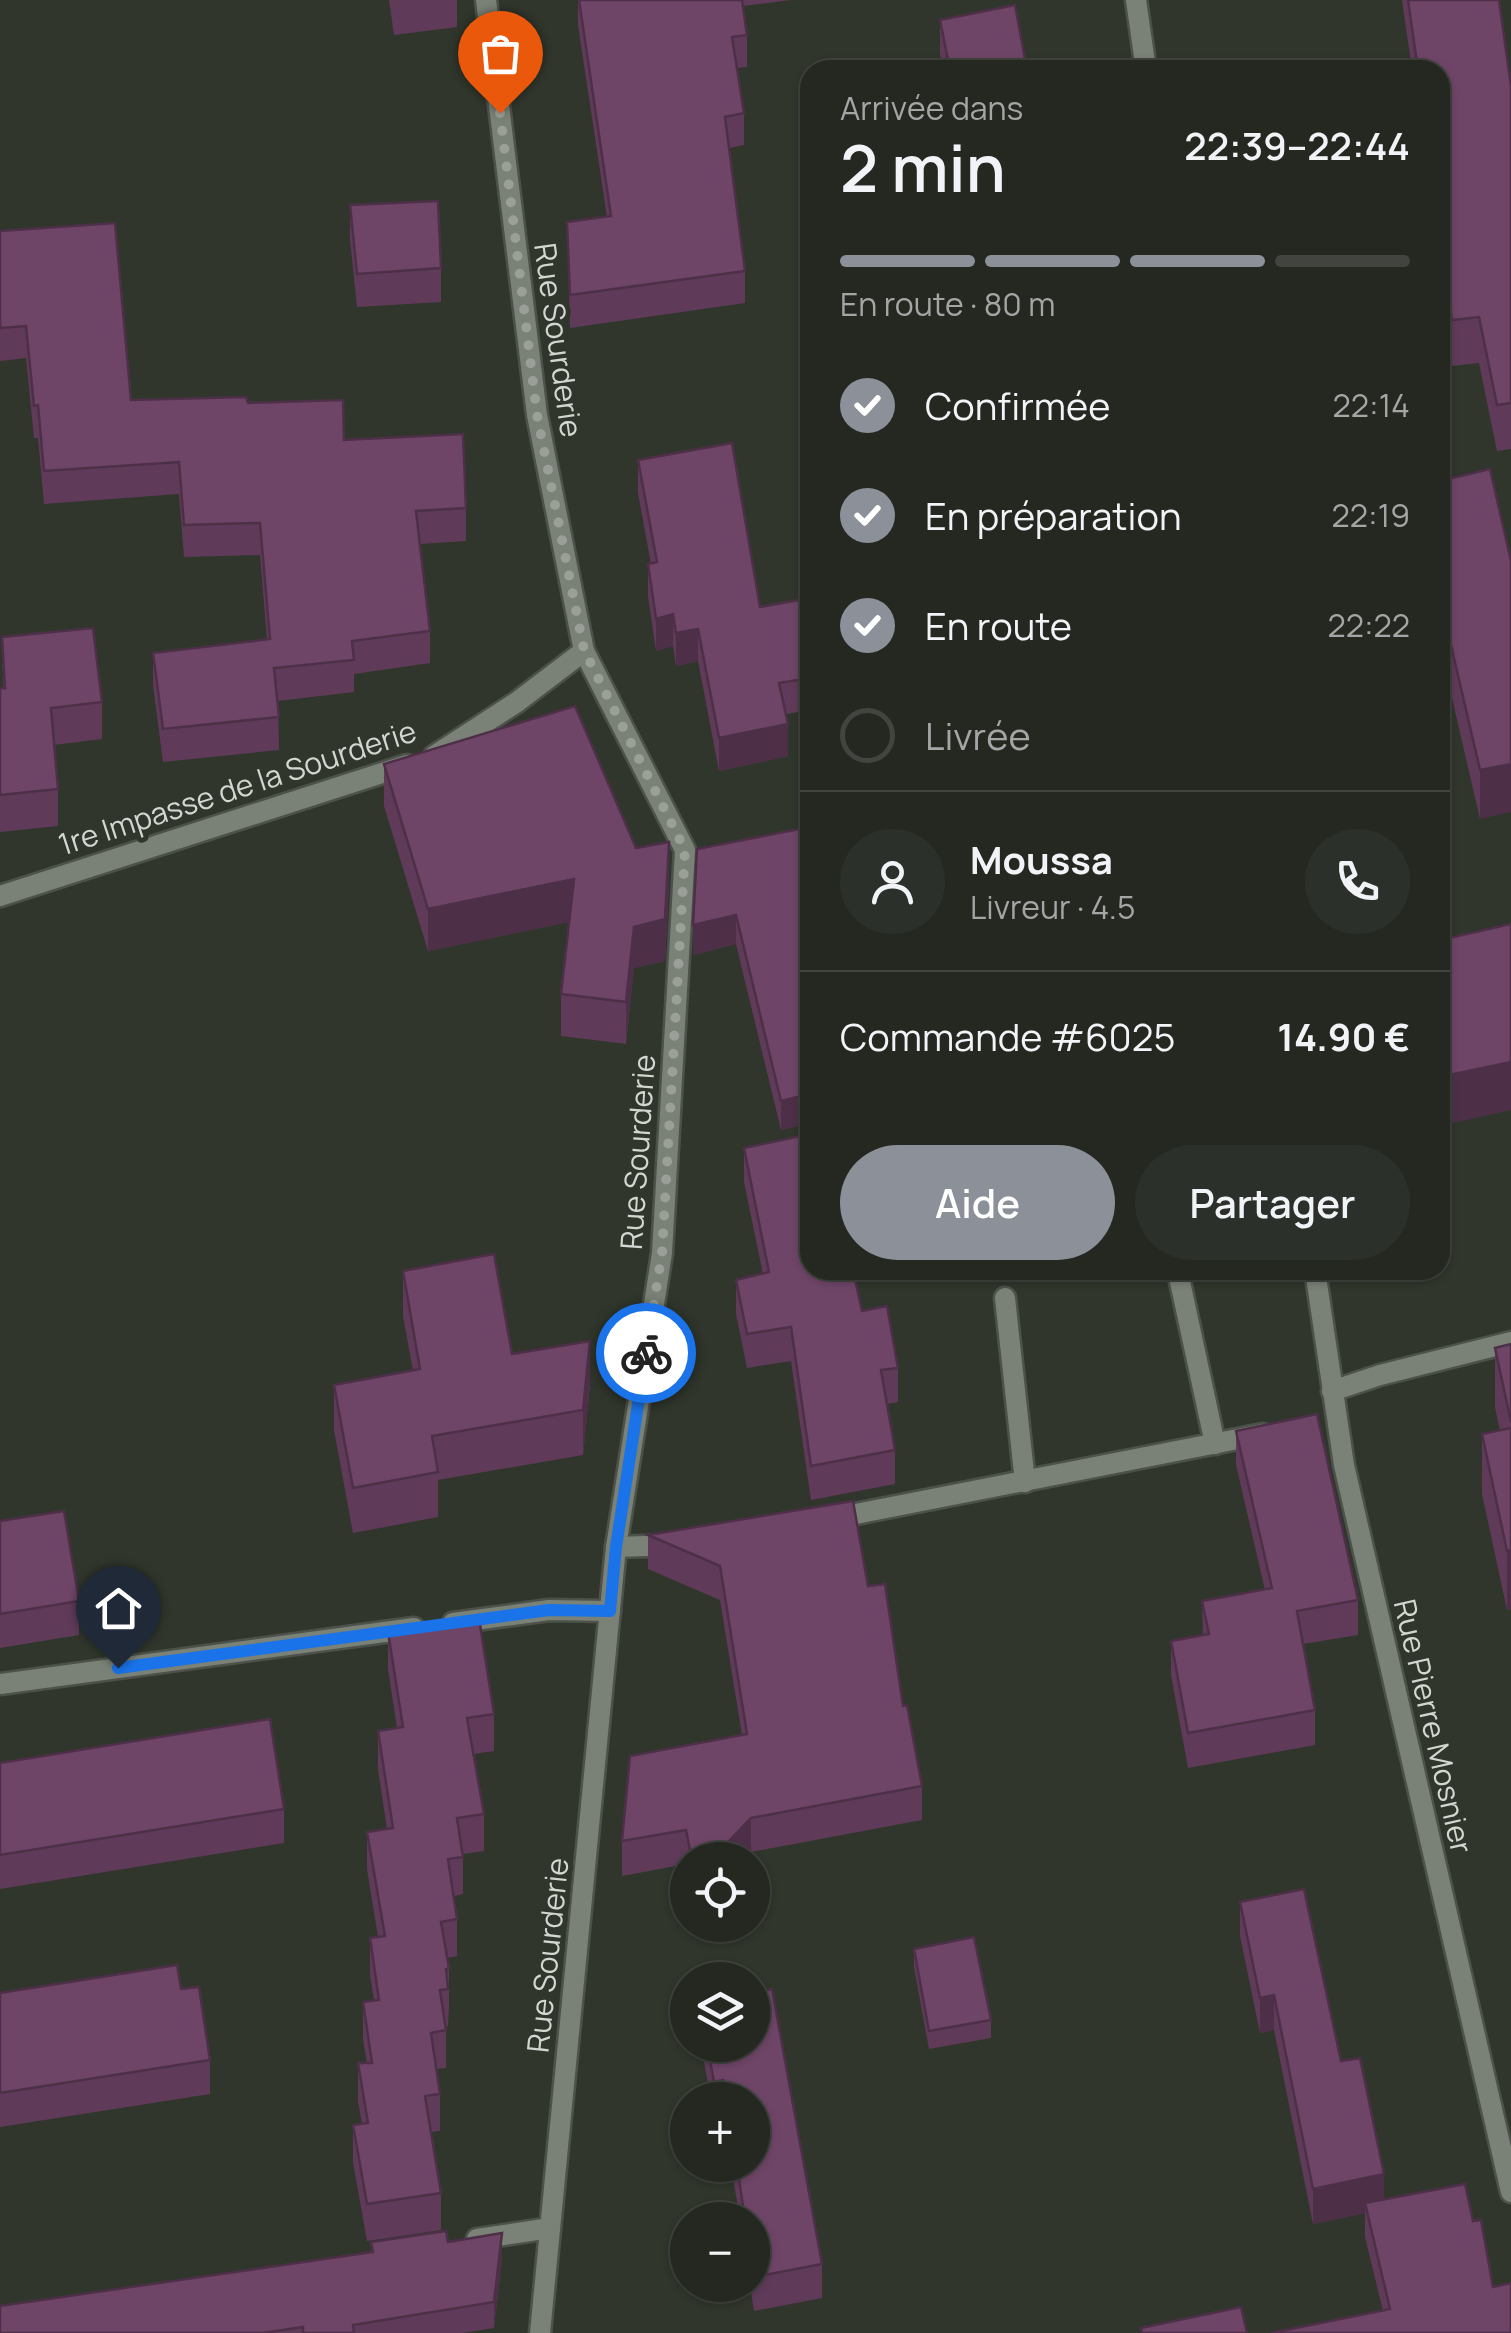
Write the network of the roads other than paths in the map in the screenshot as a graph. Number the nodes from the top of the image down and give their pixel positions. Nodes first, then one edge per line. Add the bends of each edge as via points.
1 (486, 0) edge
2 (1136, 0) edge
3 (1145, 60) edge
4 (584, 650) junction
5 (0, 896) edge
6 (1181, 1280) edge
7 (1316, 1280) edge
8 (1005, 1298) dead end
9 (1511, 1342) edge
10 (1332, 1391) junction
11 (1285, 1430) edge
12 (1215, 1444) junction
13 (1026, 1482) junction
14 (807, 1523) edge
15 (692, 1544) edge
16 (616, 1547) junction
17 (610, 1611) junction
18 (0, 1684) edge
19 (1511, 2192) edge
20 (550, 2228) junction
21 (460, 2242) edge
22 (540, 2333) edge

1 - 4 street, Rue Sourderie via 537,415
2 - 3 street
4 - 5 street, 1re Impasse de la Sourderie via 432,757
4 - 16 street, Rue Sourderie via 685,850 662,1253
6 - 12 street
7 - 10 street, Rue Pierre Mosnier
8 - 13 street
9 - 10 street
10 - 19 street, Rue Pierre Mosnier via 1328,1421
11 - 12 street
12 - 13 street
13 - 14 street
15 - 16 street
16 - 17 street, Rue Sourderie
17 - 18 street via 549,1610
17 - 20 street, Rue Sourderie
20 - 21 street
20 - 22 street, Rue Sourderie

